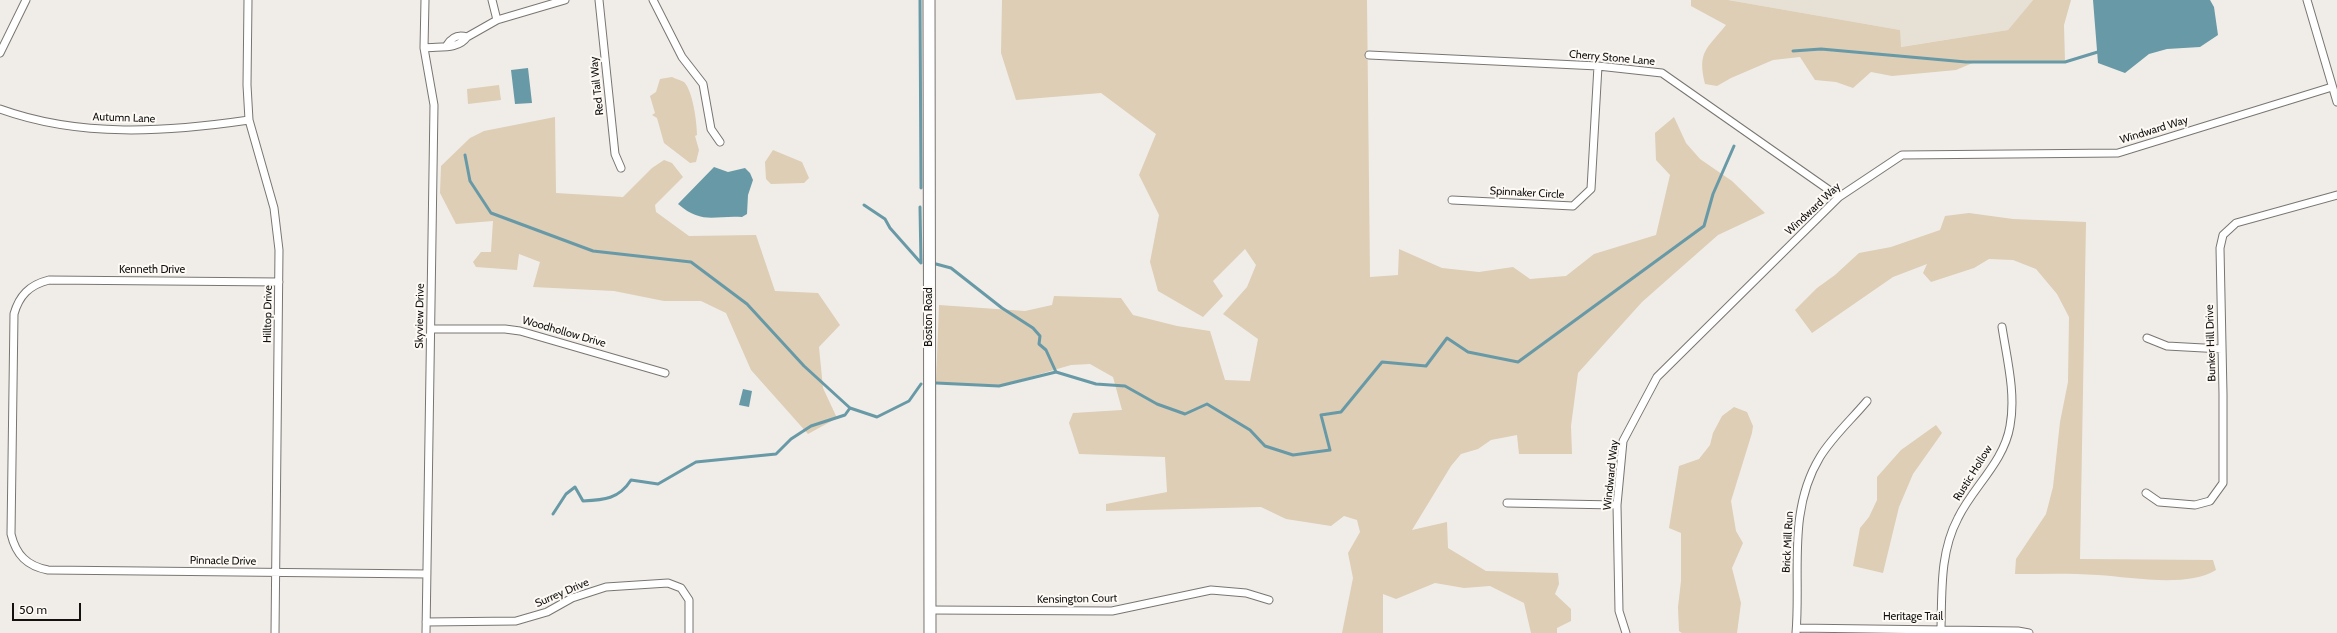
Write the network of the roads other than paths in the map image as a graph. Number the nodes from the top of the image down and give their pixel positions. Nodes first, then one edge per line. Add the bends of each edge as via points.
1 (26, 0) edge
2 (248, 0) edge
3 (425, 0) edge
4 (492, 0) edge
5 (565, 0) edge
6 (599, 0) edge
7 (653, 0) edge
8 (929, 0) edge
9 (2307, 0) edge
10 (497, 20) junction
11 (424, 48) junction
12 (0, 53) edge
13 (1369, 56) dead end
14 (1598, 66) junction
15 (2332, 87) junction
16 (2337, 102) edge
17 (0, 109) edge
18 (249, 120) junction
19 (720, 142) dead end
20 (621, 168) dead end
21 (2337, 194) edge
22 (1838, 197) junction
23 (1452, 200) dead end
24 (279, 282) junction
25 (2002, 327) dead end
26 (431, 329) junction
27 (2147, 338) dead end
28 (2222, 350) junction
29 (665, 373) dead end
30 (1867, 401) dead end
31 (2146, 493) dead end
32 (1507, 503) dead end
33 (1617, 505) junction
34 (22, 558) joint
35 (276, 572) junction
36 (427, 574) junction
37 (1270, 600) dead end
38 (930, 610) junction
39 (426, 622) junction
40 (1941, 628) junction
41 (1796, 630) edge
42 (275, 633) edge
43 (426, 633) edge
44 (689, 633) edge
45 (930, 633) edge
46 (1626, 633) edge
47 (2028, 633) edge

1 - 12 street
2 - 18 street, Hilltop Drive
3 - 11 street, Skyview Drive
4 - 10 street
5 - 10 street
6 - 20 street, Red Tail Way via 615,154
7 - 19 street via 682,57 703,84 711,129
8 - 38 street, Boston Road
9 - 15 street
10 - 11 street via 467,36 463,43 454,47 447,45
11 - 26 street, Skyview Drive via 434,105
13 - 14 street, Cherry Stone Lane
14 - 22 street, Cherry Stone Lane via 1662,73
14 - 23 street, Spinnaker Circle via 1591,189 1573,206
15 - 16 street
15 - 22 street, Windward Way via 2118,153 1902,155
17 - 18 street, Autumn Lane via 45,122 111,130 176,129
18 - 24 street, Hilltop Drive via 274,208 280,250
21 - 28 street, Bunker Hill Drive via 2236,224 2223,235 2220,248
22 - 33 street, Windward Way via 1657,377 1623,441
24 - 34 street, Kenneth Drive via 49,280 27,290 16,305 14,314 11,534 13,544
24 - 35 street, Hilltop Drive
25 - 40 street, Rustic Hollow via 2012,390 2010,427 1987,476 1958,517 1946,544
26 - 29 street, Woodhollow Drive via 520,331
26 - 36 street, Skyview Drive
27 - 28 street via 2167,346
28 - 31 street, Bunker Hill Drive via 2223,483 2210,501 2195,505 2159,502
30 - 41 street, Brick Mill Run via 1820,457 1808,481 1801,507 1797,542
32 - 33 street
33 - 46 street, Windward Way via 1619,611
34 - 35 street, Pinnacle Drive via 34,566 48,570
35 - 36 street, Pinnacle Drive
35 - 42 street, Hilltop Drive
36 - 39 street, Skyview Drive
37 - 38 street, Kensington Court via 1210,590 1112,611
38 - 45 street, Boston Road
39 - 43 street, Skyview Drive
39 - 44 street, Surrey Drive via 516,621 547,612 572,598 606,587 668,583 681,588 689,600
40 - 41 street, Heritage Trail
40 - 47 street, Heritage Trail via 2018,630

